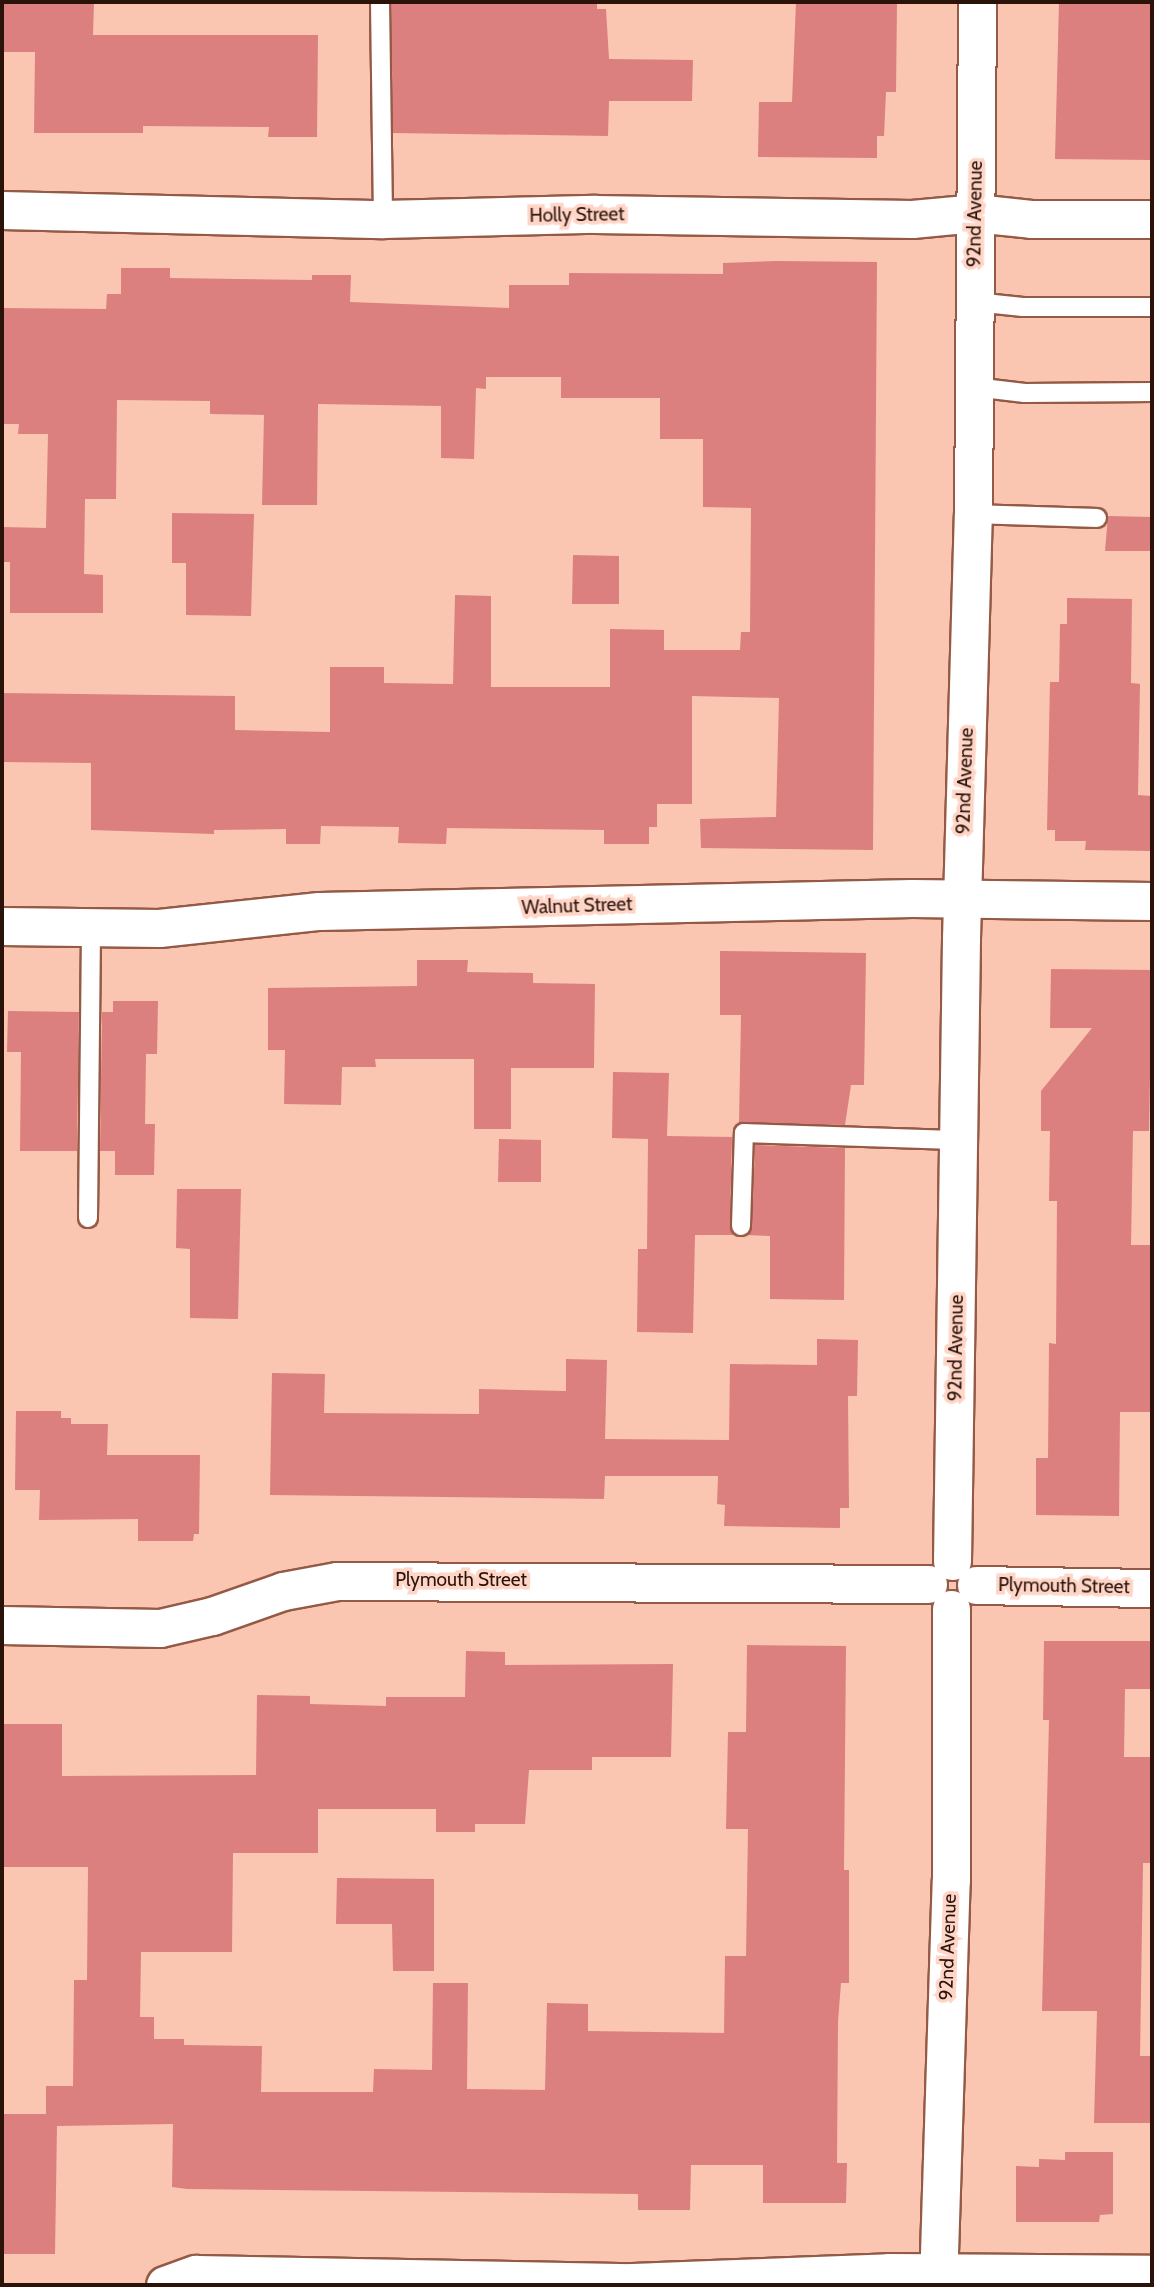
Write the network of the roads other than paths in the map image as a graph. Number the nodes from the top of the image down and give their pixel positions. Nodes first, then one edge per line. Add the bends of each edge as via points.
1 (380, 2) edge
2 (977, 2) edge
3 (2, 210) edge
4 (975, 213) junction
5 (383, 219) junction
6 (1152, 219) edge
7 (975, 302) junction
8 (1152, 307) edge
9 (974, 387) junction
10 (1152, 392) edge
11 (973, 514) junction
12 (1097, 519) dead end
13 (962, 898) junction
14 (1152, 901) edge
15 (2, 926) edge
16 (91, 927) junction
17 (960, 1140) junction
18 (88, 1218) dead end
19 (741, 1226) dead end
20 (952, 1585) junction
21 (1152, 1587) edge
22 (2, 1625) edge
23 (1152, 2274) edge
24 (939, 2279) edge
25 (355, 2281) edge
26 (165, 2285) edge

1 - 5 lane
2 - 4 street, 92nd Avenue
3 - 5 street, Holly Street
4 - 5 street, Holly Street via 912,219 595,214
4 - 6 street, Holly Street via 1031,219
4 - 7 street, 92nd Avenue
7 - 8 lane via 1023,307
7 - 9 street, 92nd Avenue
9 - 10 lane via 1025,393
9 - 11 street, 92nd Avenue
11 - 12 lane
11 - 13 street, 92nd Avenue
13 - 14 street, Walnut Street
13 - 16 street, Walnut Street via 319,911 159,928
13 - 17 street, 92nd Avenue
15 - 16 street, Walnut Street
16 - 18 lane
17 - 19 lane via 744,1133
17 - 20 street, 92nd Avenue
20 - 21 street, Plymouth Street
20 - 22 street, Plymouth Street via 359,1580 283,1591 160,1628
20 - 24 street, 92nd Avenue via 951,1880
23 - 24 street
24 - 25 street
25 - 26 street via 195,2274

